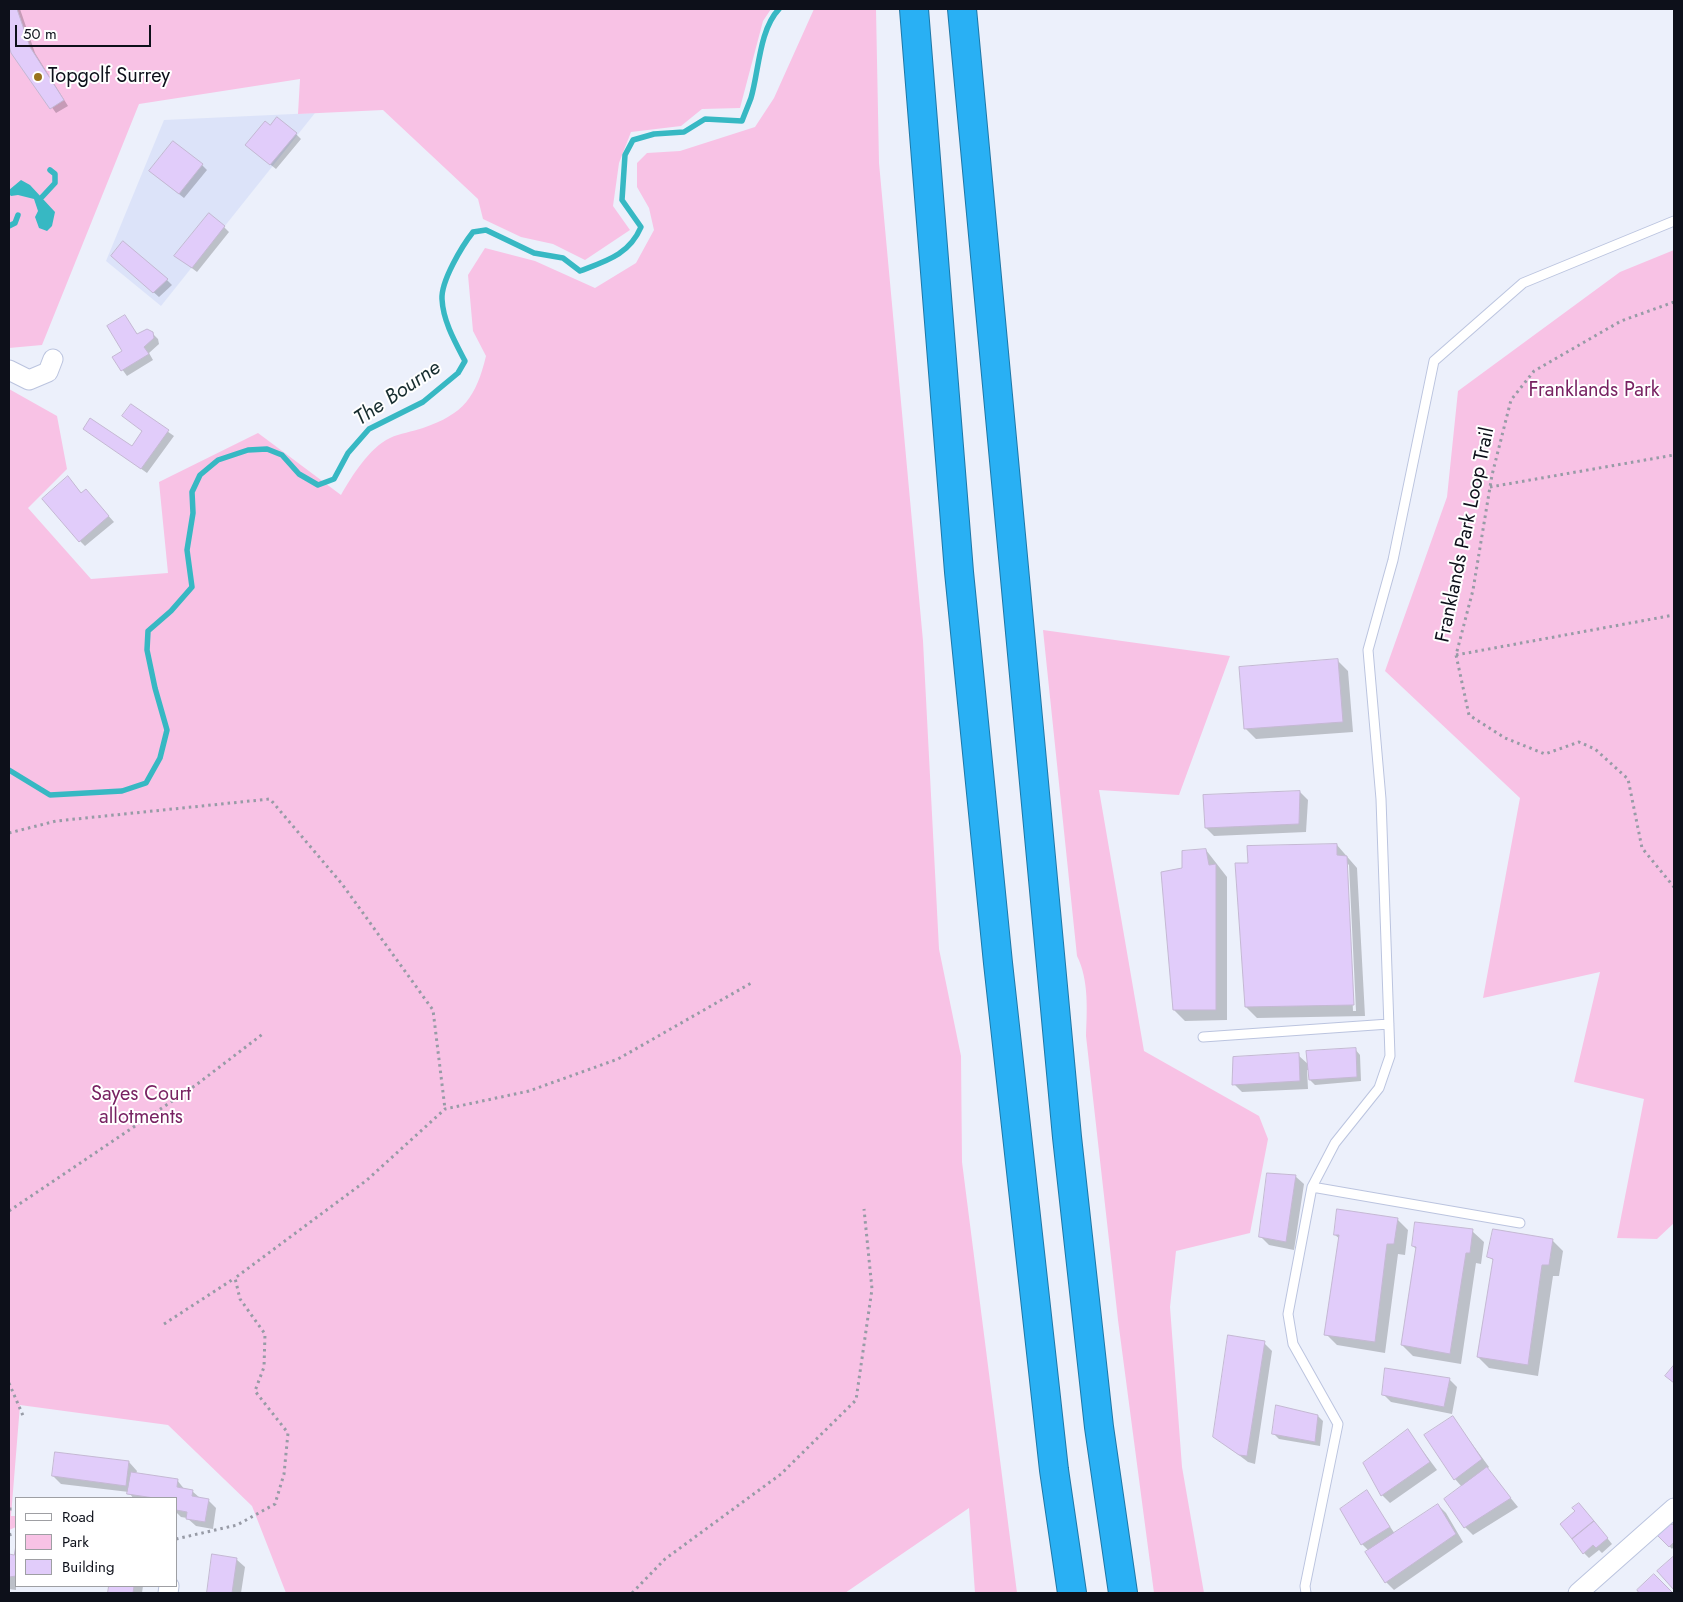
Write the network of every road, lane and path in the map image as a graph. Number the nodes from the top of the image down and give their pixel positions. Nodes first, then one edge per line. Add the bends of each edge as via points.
1 (914, 9) edge
2 (962, 9) edge
3 (1674, 221) edge
4 (1674, 302) edge
5 (53, 359) dead end
6 (9, 370) edge
7 (1674, 454) edge
8 (1490, 487) junction
9 (1674, 615) edge
10 (1456, 655) junction
11 (9, 833) edge
12 (1674, 887) edge
13 (753, 982) dead end
14 (1389, 1024) junction
15 (264, 1033) dead end
16 (1203, 1037) dead end
17 (446, 1109) junction
18 (1312, 1187) junction
19 (864, 1209) dead end
20 (9, 1211) edge
21 (1520, 1223) dead end
22 (235, 1278) junction
23 (164, 1324) dead end
24 (9, 1384) edge
25 (24, 1418) dead end
26 (1674, 1508) edge
27 (178, 1539) edge
28 (632, 1593) edge
29 (1072, 1593) edge
30 (1123, 1593) edge
31 (1306, 1593) edge
32 (1578, 1593) edge

1 - 29 highway via 962,602 998,963 1051,1440
2 - 30 highway via 1067,1137 1100,1427
3 - 14 lane via 1522,283 1434,361 1393,560 1368,650 1381,799
4 - 8 path, Franklands Park Loop Trail via 1621,322 1534,371 1511,400
5 - 6 street via 48,372 29,380
7 - 8 path
8 - 10 path, Franklands Park Loop Trail via 1473,590
9 - 10 path
10 - 12 path, Franklands Park Loop Trail via 1469,715 1505,738 1545,754 1579,742 1595,749 1628,779 1642,848
11 - 17 path via 56,821 270,799 342,884 433,1010
13 - 17 path via 618,1059 529,1091
14 - 16 lane
14 - 18 lane via 1390,1056 1379,1088 1335,1143
15 - 20 path via 196,1085
17 - 22 path via 367,1180
18 - 21 lane
18 - 31 lane via 1288,1314 1293,1344 1338,1424
19 - 28 path via 872,1289 856,1400 781,1474 665,1559
22 - 23 path
22 - 27 path via 240,1299 265,1334 264,1367 255,1391 288,1433 284,1474 275,1504 237,1525
24 - 25 path
26 - 32 street

